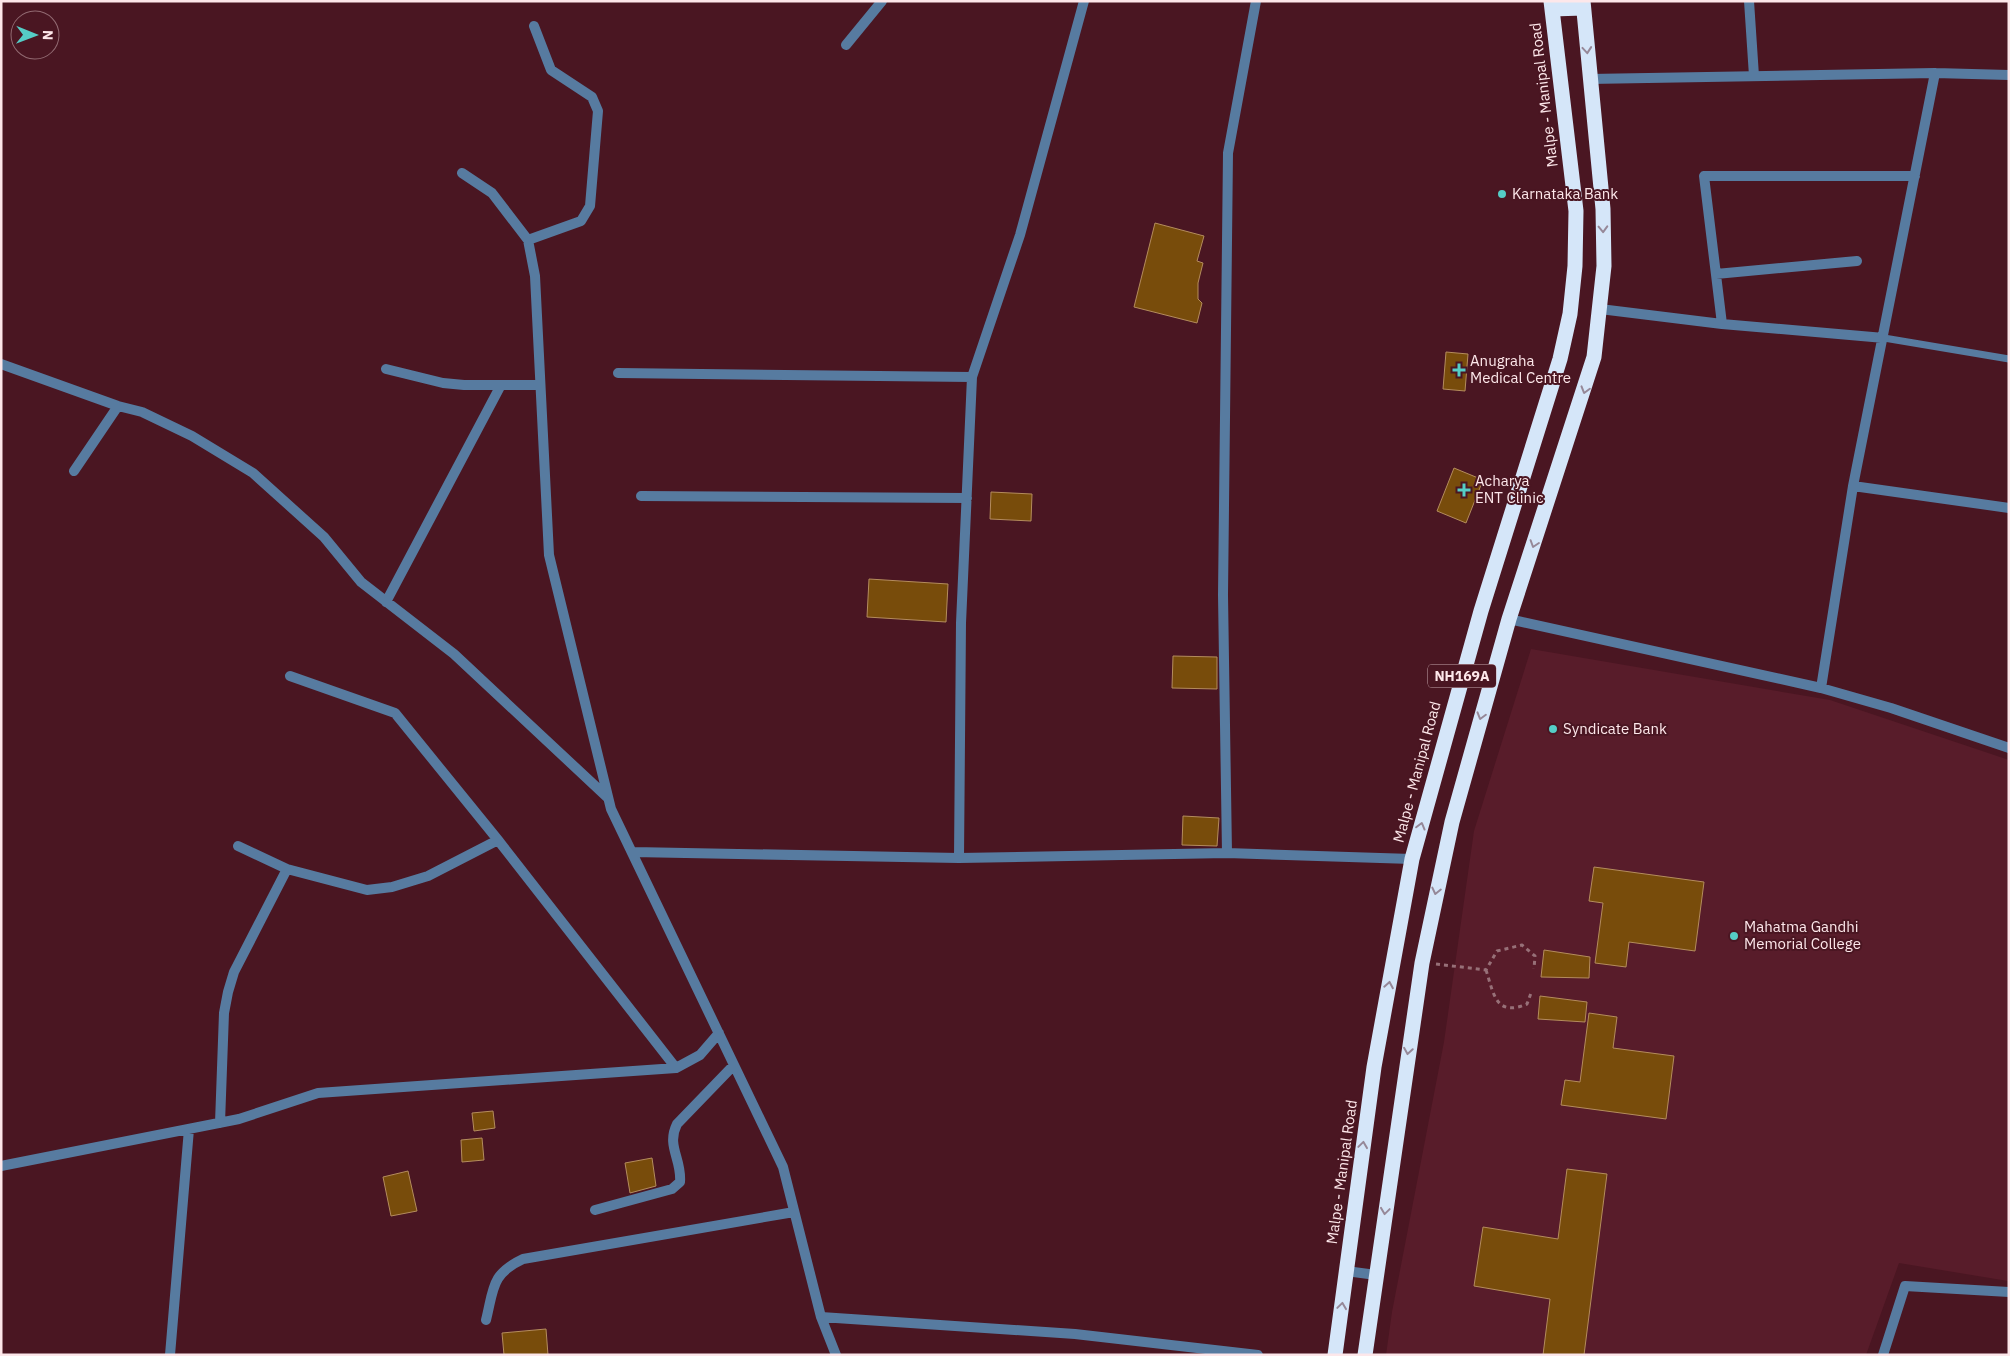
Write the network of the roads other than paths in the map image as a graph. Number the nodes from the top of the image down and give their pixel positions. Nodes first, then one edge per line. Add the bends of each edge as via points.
1 (1084, 1) edge
2 (1256, 1) edge
3 (1749, 1) edge
4 (881, 2) edge
5 (1583, 4) edge
6 (1552, 5) edge
7 (534, 26) dead end
8 (846, 46) dead end
9 (1935, 73) junction
10 (2009, 75) edge
11 (1754, 76) junction
12 (1589, 78) junction
13 (462, 174) dead end
14 (1915, 176) junction
15 (528, 240) junction
16 (1857, 261) dead end
17 (1716, 274) junction
18 (1600, 309) junction
19 (1722, 324) junction
20 (1884, 338) junction
21 (2009, 359) edge
22 (1, 364) edge
23 (386, 368) dead end
24 (618, 373) dead end
25 (972, 377) junction
26 (501, 385) junction
27 (540, 385) junction
28 (118, 406) junction
29 (74, 471) dead end
30 (1853, 486) junction
31 (641, 496) dead end
32 (967, 498) junction
33 (2009, 508) edge
34 (386, 602) junction
35 (1509, 619) junction
36 (290, 676) dead end
37 (1821, 688) junction
38 (2009, 748) edge
39 (608, 797) junction
40 (498, 840) junction
41 (238, 846) dead end
42 (633, 852) junction
43 (1227, 853) junction
44 (959, 858) junction
45 (1412, 860) junction
46 (287, 869) junction
47 (719, 1033) junction
48 (734, 1065) junction
49 (676, 1068) junction
50 (220, 1123) junction
51 (189, 1129) junction
52 (1, 1166) edge
53 (596, 1210) dead end
54 (794, 1212) junction
55 (1346, 1271) junction
56 (1376, 1275) junction
57 (2009, 1292) edge
58 (822, 1317) junction
59 (486, 1320) dead end
60 (170, 1355) edge
61 (836, 1355) edge
62 (1258, 1355) edge
63 (1335, 1355) edge
64 (1365, 1355) edge
65 (1883, 1355) edge

1 - 25 street via 1020,235
2 - 43 street via 1228,153 1223,595
3 - 11 street
4 - 8 street
5 - 6 highway
5 -> 12 highway, NH169A
45 -> 6 highway, Malpe - Manipal Road / NH169A via 1481,610 1560,359 1570,314 1576,211
7 - 15 street via 551,70 592,97 598,111 590,206 586,215 581,221
9 - 10 street
9 - 11 street
9 - 14 street
11 - 12 street
12 -> 18 highway, NH169A via 1603,209 1604,266
13 - 15 street via 492,193
14 - 17 street via 1704,176
14 - 20 street
15 - 27 street via 535,276
16 - 17 street
17 - 19 street
18 - 19 street
18 -> 35 highway, NH169A via 1594,357
19 - 20 street
20 - 21 lane
20 - 30 street
22 - 28 street
23 - 26 street via 443,383
24 - 25 street
25 - 32 street
26 - 27 street
26 - 34 street
27 - 39 street via 549,555
28 - 29 street
28 - 34 street via 142,412 192,436 253,473 324,537 360,582
30 - 33 street
30 - 37 street
31 - 32 street
32 - 44 street via 961,623
34 - 39 street via 454,654
35 - 37 street
35 -> 56 highway, NH169A via 1452,822 1422,963
36 - 40 street via 395,713
37 - 38 street
39 - 42 street
40 - 46 street via 428,876 392,887 367,890
40 - 49 street
41 - 46 street
42 - 44 street
42 - 47 street
43 - 44 street
43 - 45 street
55 -> 45 highway, Malpe - Manipal Road / NH169A via 1374,1067
46 - 50 street via 234,972 228,992 224,1013
47 - 48 street
47 - 49 street via 700,1055
48 - 53 street via 672,1133 681,1172 680,1182 672,1189
48 - 54 street via 783,1167
49 - 50 street via 318,1093
50 - 51 street
51 - 52 street
51 - 60 street
54 - 58 street
54 - 59 street via 523,1259 507,1267 497,1278
55 - 56 street
63 -> 55 highway, Malpe - Manipal Road / NH169A
56 - 64 highway, NH169A
57 - 65 street via 1905,1286
58 - 61 street
58 - 62 street via 1075,1334

